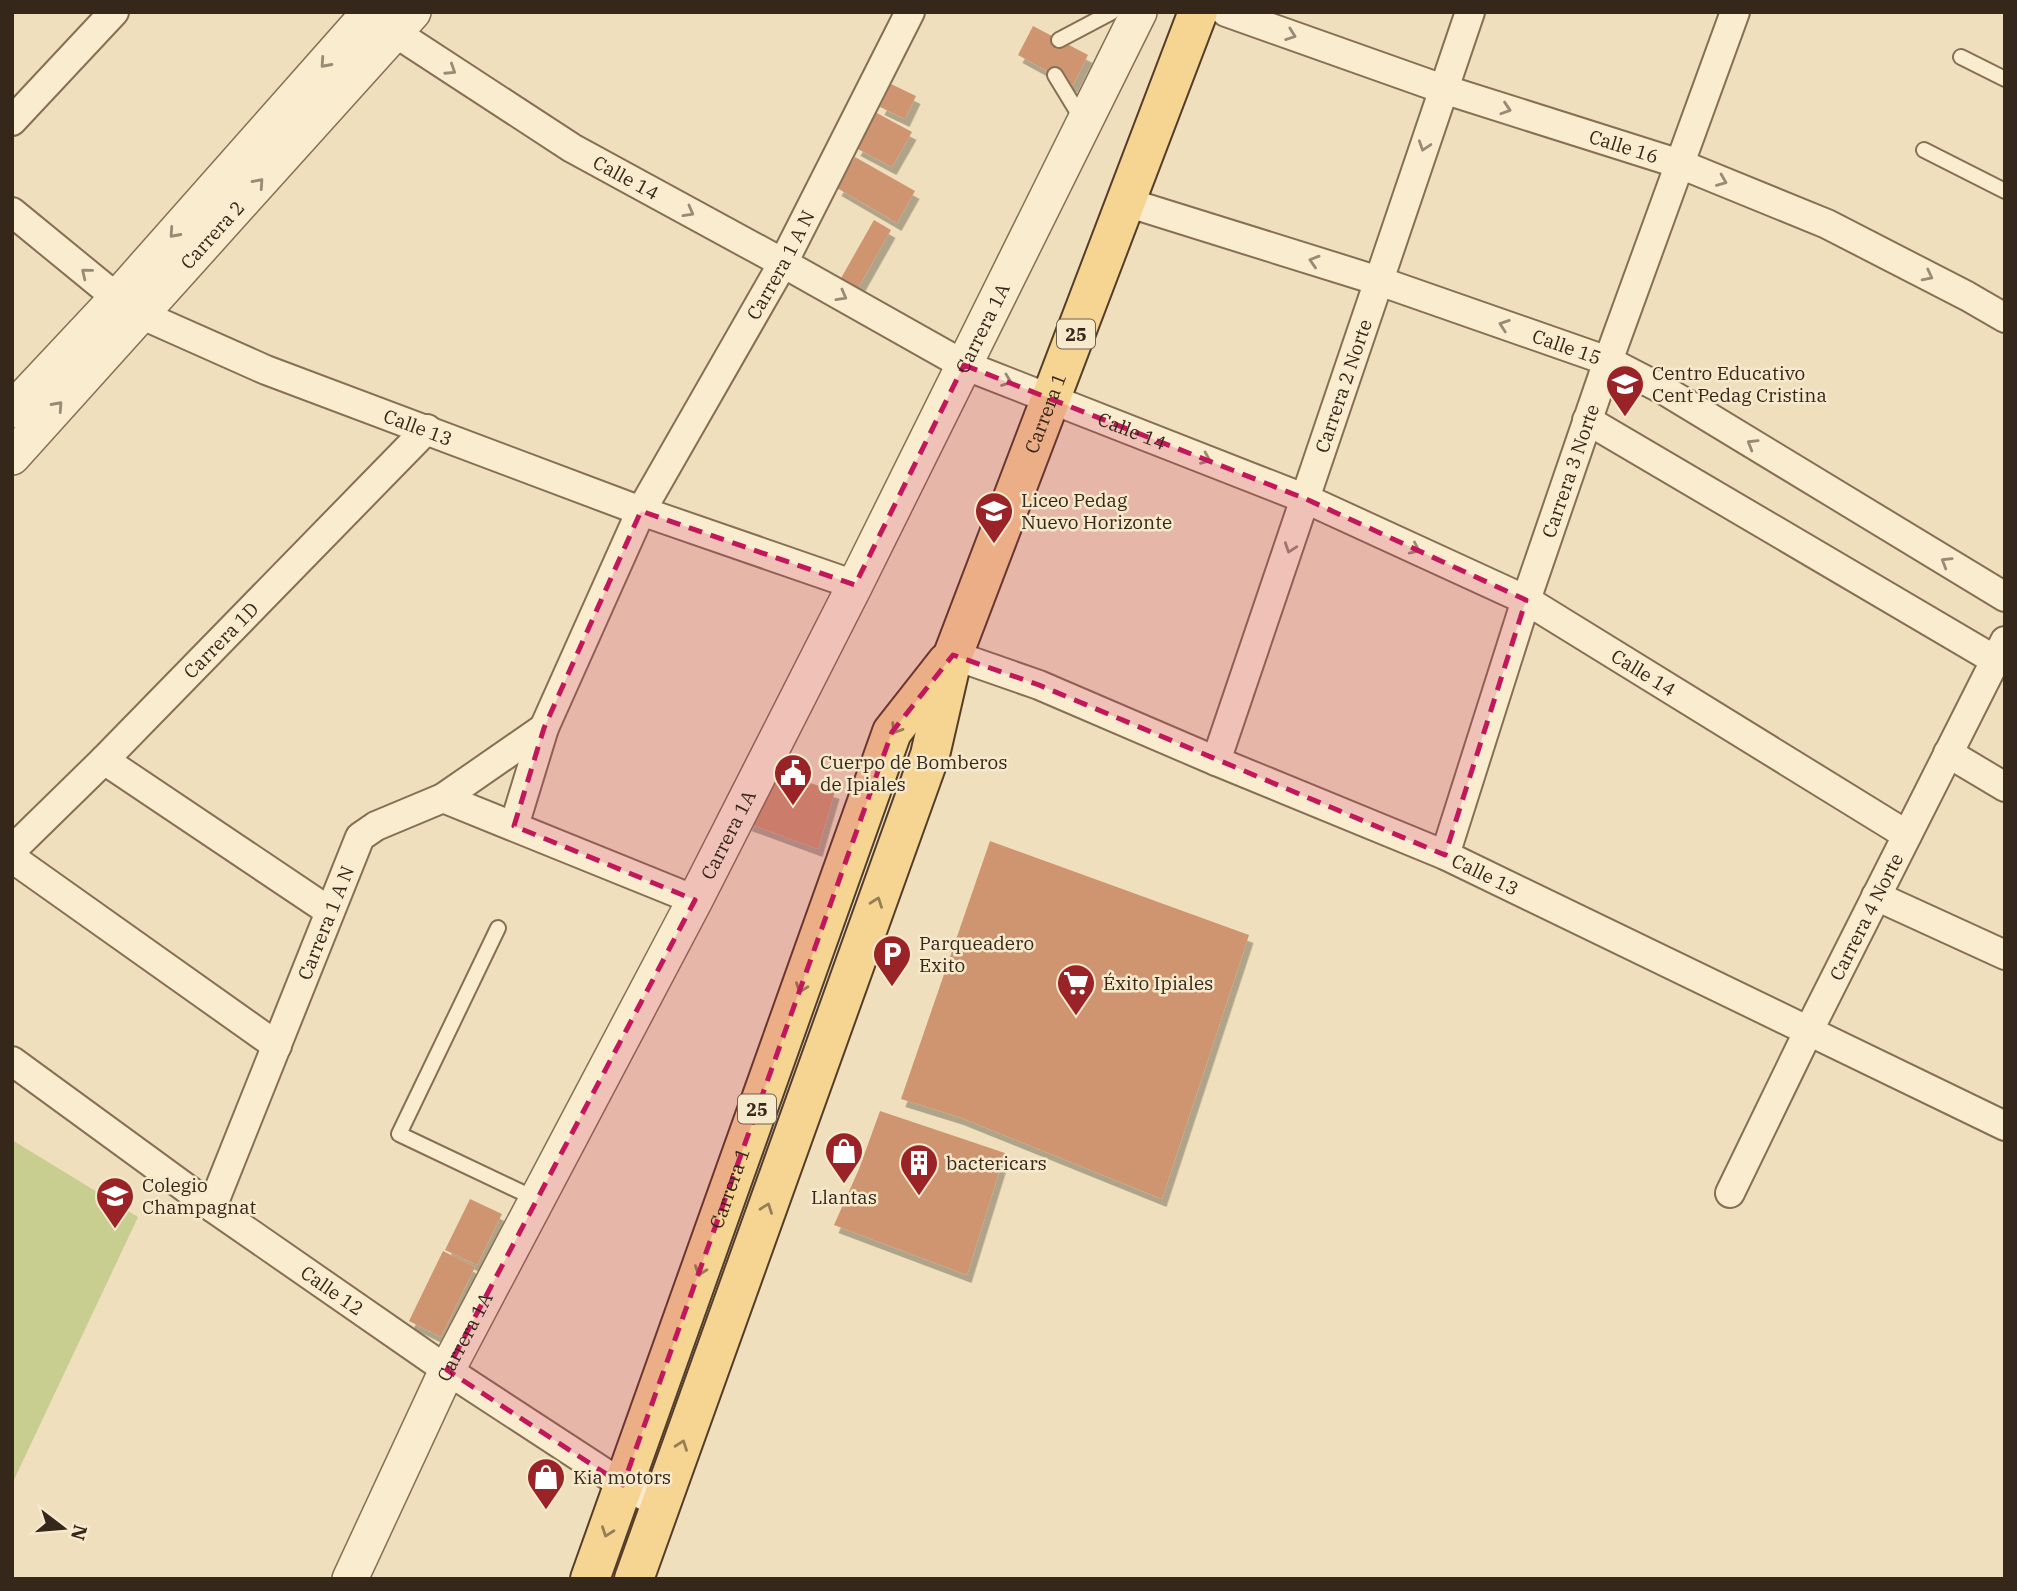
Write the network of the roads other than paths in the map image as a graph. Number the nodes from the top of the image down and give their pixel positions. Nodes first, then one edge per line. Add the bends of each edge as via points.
1 (114, 12) edge
2 (910, 12) edge
3 (1112, 12) edge
4 (1139, 12) edge
5 (1198, 12) edge
6 (1226, 12) edge
7 (1470, 12) edge
8 (1735, 12) edge
9 (382, 17) edge
10 (1059, 40) dead end
11 (1961, 57) dead end
12 (1055, 75) dead end
13 (2005, 79) edge
14 (1443, 89) junction
15 (12, 121) edge
16 (1085, 124) junction
17 (1924, 150) dead end
18 (1680, 164) junction
19 (2005, 191) edge
20 (1126, 202) junction
21 (12, 212) edge
22 (783, 263) junction
23 (1379, 281) junction
24 (129, 306) junction
25 (2005, 318) edge
26 (1608, 361) junction
27 (964, 365) junction
28 (1051, 398) junction
29 (12, 410) edge
30 (1587, 420) junction
31 (427, 429) junction
32 (12, 457) edge
33 (1306, 499) junction
34 (640, 511) junction
35 (855, 585) junction
36 (2005, 597) edge
37 (1526, 600) junction
38 (2000, 650) edge
39 (953, 655) junction
40 (544, 728) junction
41 (1948, 753) junction
42 (104, 760) junction
43 (1216, 761) junction
44 (2005, 786) edge
45 (443, 798) junction
46 (514, 826) junction
47 (1907, 835) junction
48 (12, 850) edge
49 (1445, 855) junction
50 (12, 858) edge
51 (1876, 896) junction
52 (695, 900) junction
53 (329, 911) junction
54 (498, 928) dead end
55 (816, 945) junction
56 (2005, 955) edge
57 (857, 959) junction
58 (1809, 1030) junction
59 (276, 1046) junction
60 (12, 1061) edge
61 (2005, 1126) edge
62 (1730, 1193) dead end
63 (537, 1200) junction
64 (212, 1207) junction
65 (447, 1370) junction
66 (623, 1485) junction
67 (661, 1504) junction
68 (350, 1579) edge
69 (590, 1579) edge
70 (634, 1579) edge

1 - 15 street
2 - 22 street, Carrera 1 A N
3 - 10 lane
4 - 16 street, Carrera 1A
5 - 20 main road, Carrera 1 / 25
6 -> 14 street, Calle 16
7 - 14 street, Carrera 2 Norte
8 - 18 street, Carrera 3 Norte
9 -> 22 street, Calle 14 via 572,148
9 - 24 street, Carrera 2
11 - 13 lane
12 - 16 lane
14 -> 18 street, Calle 16
14 -> 23 street, Carrera 2 Norte
16 - 27 street, Carrera 1A
17 - 19 lane
18 -> 25 street, Calle 16 via 1827,224
18 - 26 street, Carrera 3 Norte
23 -> 20 street, Calle 15
20 - 28 main road, Carrera 1 / 25
24 -> 21 street, Calle 13
22 -> 27 street, Calle 14
22 - 34 street, Carrera 1 A N
26 -> 23 street, Calle 15
23 - 33 street, Carrera 2 Norte
24 - 29 street, Carrera 2
24 - 31 street, Calle 13 via 266,370
32 -> 24 street, Carrera 2
26 - 30 street, Carrera 3 Norte
36 -> 26 street, Calle 15 via 1664,390
27 -> 28 street, Calle 14
27 - 35 street, Carrera 1A
28 -> 33 street, Calle 14
28 - 39 main road, Carrera 1 / 25
30 - 37 street, Carrera 3 Norte
30 - 38 street
31 - 34 street, Calle 13
31 - 42 street, Carrera 1D
33 -> 37 street, Calle 14
33 -> 43 street, Carrera 2 Norte
34 - 35 street, Calle 13
34 - 40 street, Carrera 1 A N
35 - 52 street, Carrera 1A
37 - 47 street, Calle 14
37 - 49 street, Carrera 3 Norte
38 - 41 street, Carrera 4 Norte
39 - 43 street, Calle 13 via 1039,685
39 -> 55 main road, Carrera 1 / 25 via 892,732
57 -> 39 main road, Carrera 1 / 25 via 930,755
40 - 45 street, Carrera 1 A N
40 - 46 street, Carrera 1 A N
41 - 44 street
41 - 47 street, Carrera 4 Norte
42 - 48 street, Carrera 1D
42 - 53 street
43 - 49 street, Calle 13
45 - 46 street
45 - 53 street, Carrera 1 A N via 360,837
46 - 52 street
47 - 51 street, Carrera 4 Norte
49 - 58 street, Calle 13
50 - 59 street
51 - 56 street
51 - 58 street, Carrera 4 Norte
52 - 63 street, Carrera 1A
53 - 59 street, Carrera 1 A N
54 - 63 lane via 399,1134
55 - 57 main road
55 -> 66 main road, Carrera 1 / 25
67 -> 57 main road, Carrera 1 / 25
58 - 61 street, Calle 13
58 - 62 street, Carrera 4 Norte
59 - 64 street, Carrera 1 A N
60 - 64 street, Calle 12
63 - 65 street, Carrera 1A
64 - 65 street, Calle 12
65 - 66 street, Calle 12
65 - 68 street, Carrera 1A
66 - 67 street, Calle 12
66 -> 69 main road, Carrera 1 / 25
67 - 70 main road, Carrera 1 / 25

